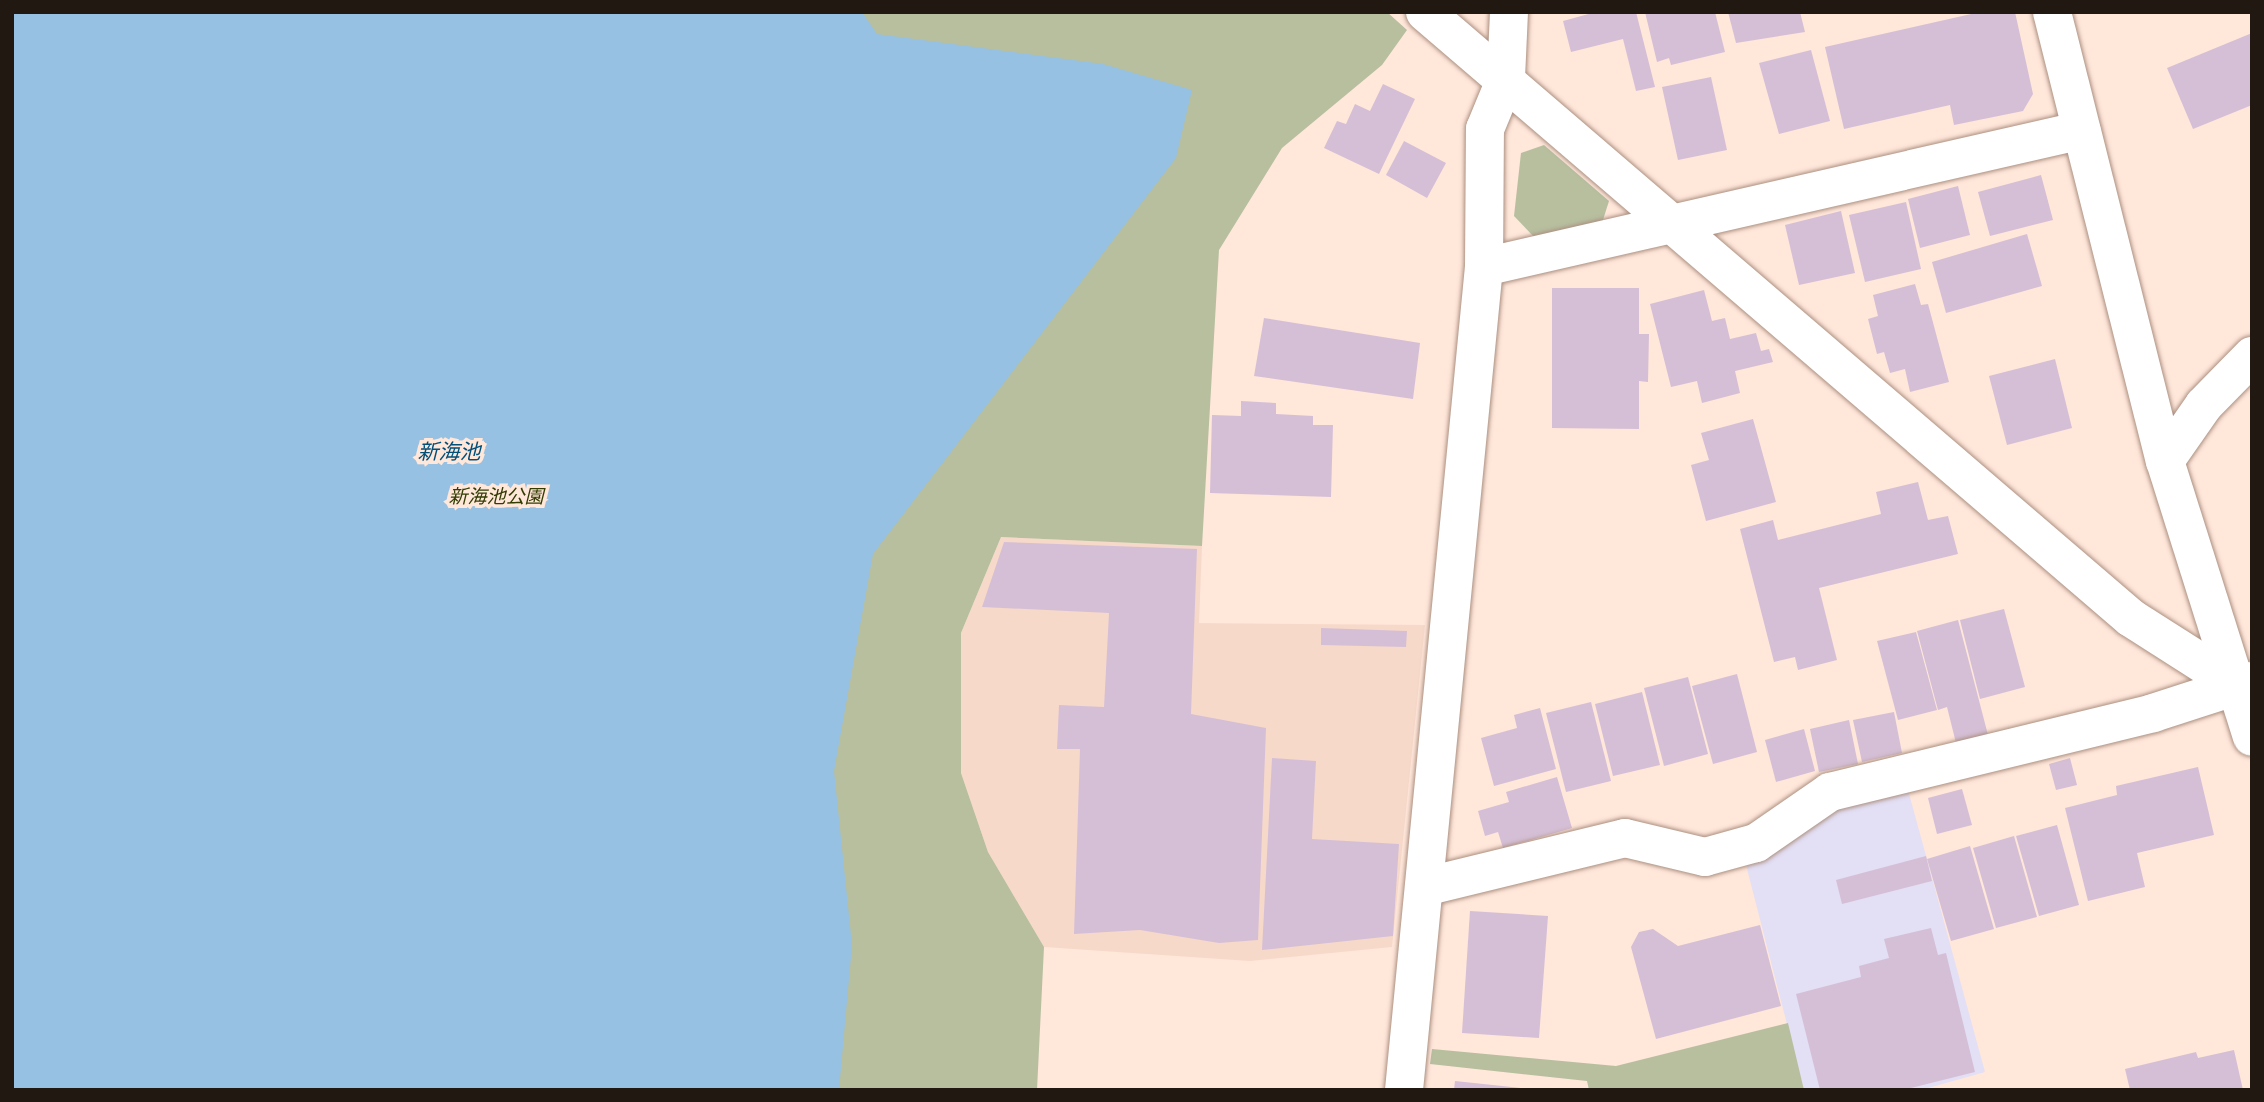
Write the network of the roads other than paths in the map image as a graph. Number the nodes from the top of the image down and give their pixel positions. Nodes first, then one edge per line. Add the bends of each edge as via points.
1 (1425, 12) edge
2 (1509, 12) edge
3 (2052, 12) edge
4 (1506, 78) junction
5 (2082, 130) junction
6 (1677, 227) junction
7 (1484, 267) junction
8 (2252, 356) edge
9 (2165, 461) junction
10 (2244, 683) edge
11 (2252, 737) edge
12 (1424, 887) junction
13 (1404, 1090) edge

1 - 4 street
2 - 4 street
3 - 5 street
4 - 6 street
4 - 7 street via 1485,129
5 - 6 street
5 - 9 street
6 - 7 street
6 - 10 street via 2131,618
7 - 12 street
8 - 9 street via 2204,405
9 - 10 street
10 - 11 street
10 - 12 street via 2153,713 1830,792 1756,843 1705,857 1625,838
12 - 13 street

